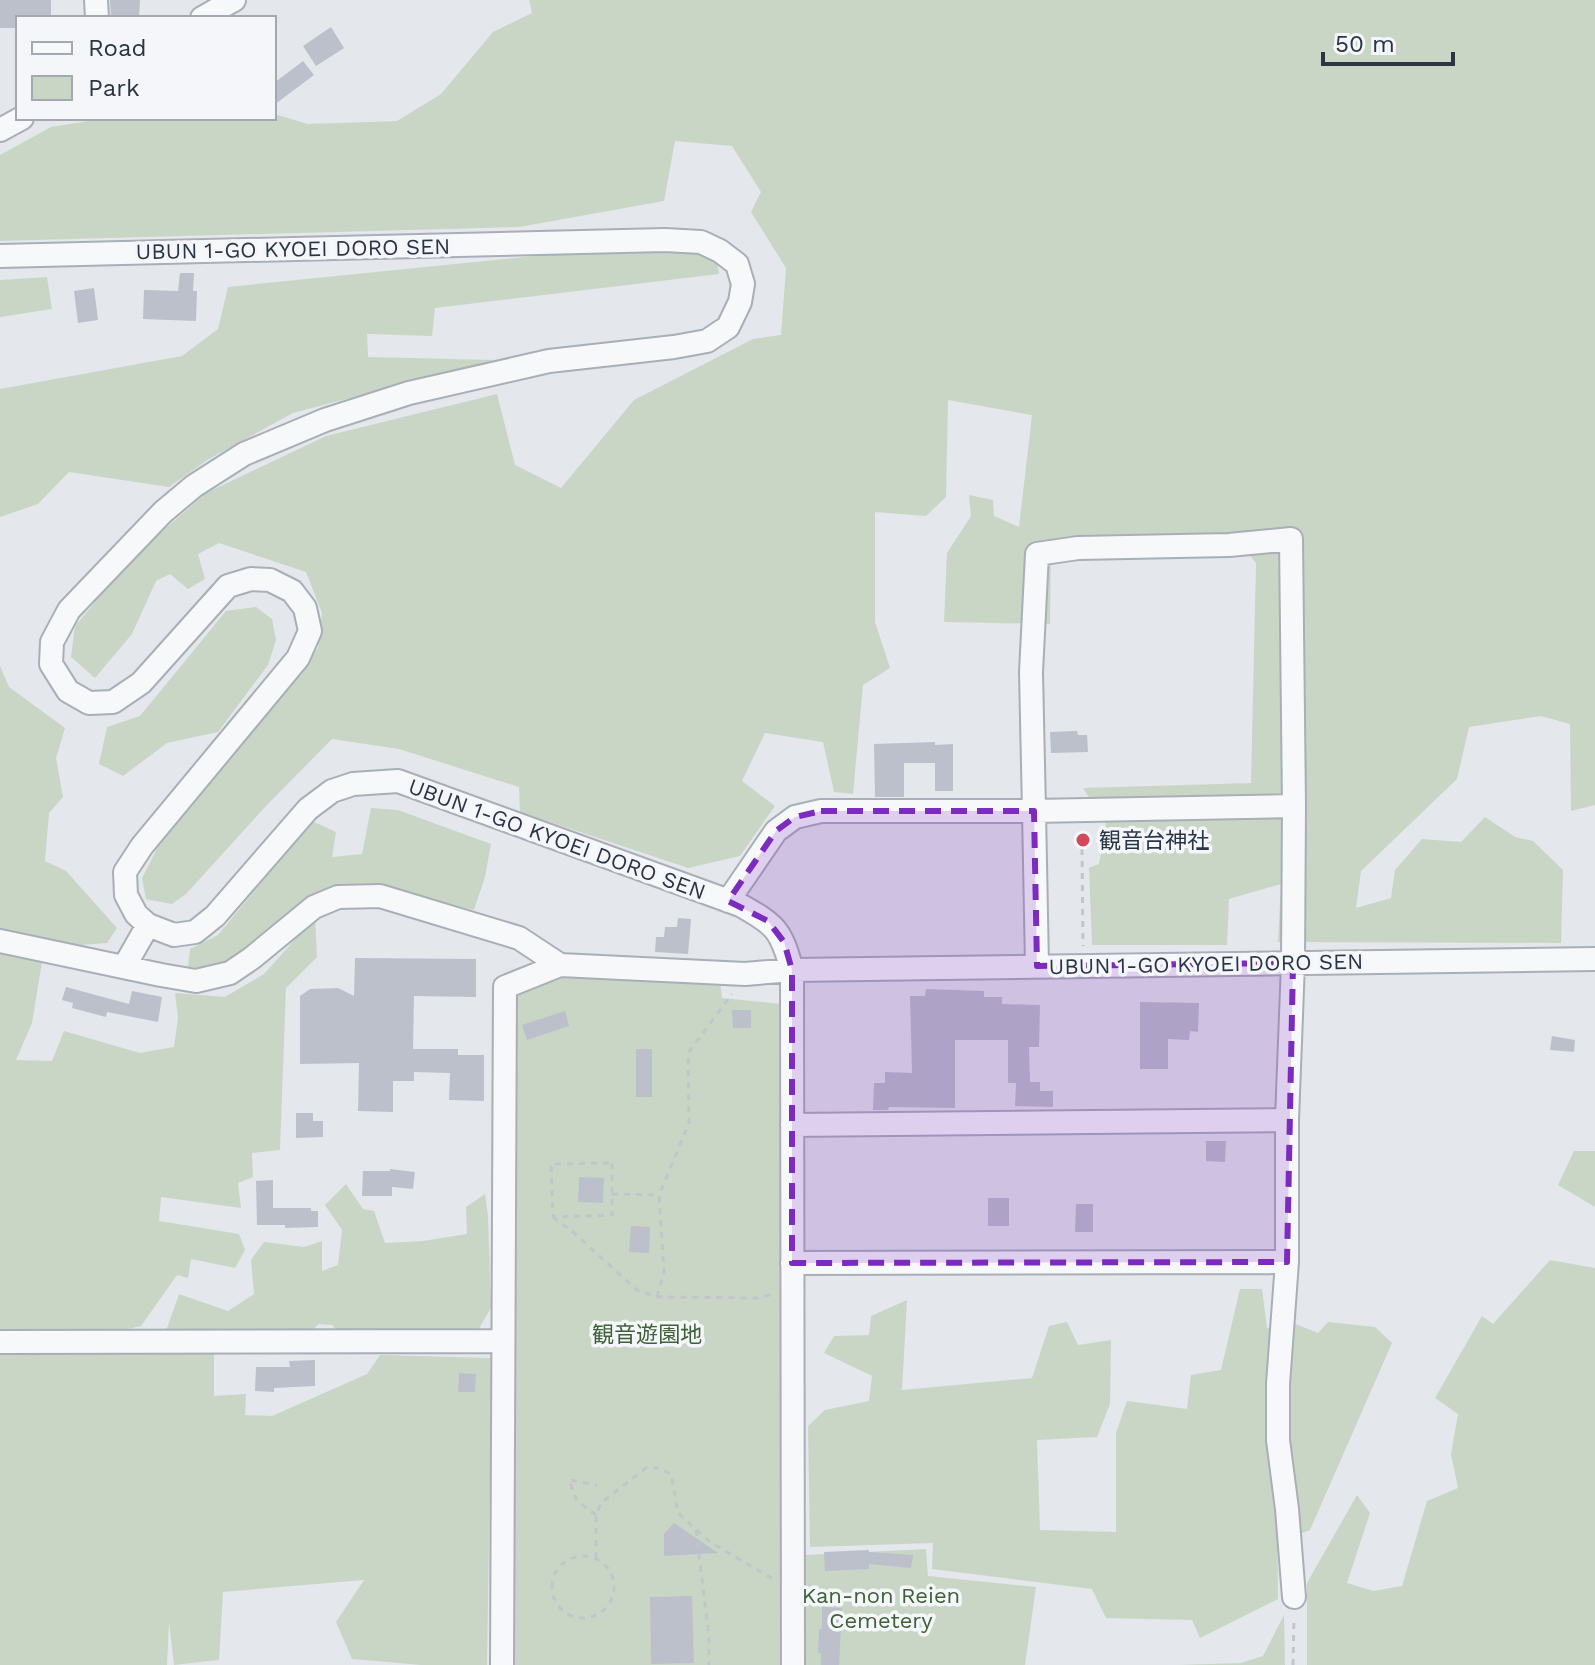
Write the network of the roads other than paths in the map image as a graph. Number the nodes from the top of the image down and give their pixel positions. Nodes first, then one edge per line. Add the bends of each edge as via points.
1 (234, 0) edge
2 (206, 16) edge
3 (18, 120) edge
4 (0, 130) edge
5 (0, 256) edge
6 (1294, 806) junction
7 (1034, 811) junction
8 (728, 901) junction
9 (148, 925) junction
10 (0, 941) edge
11 (1595, 959) edge
12 (1293, 963) junction
13 (560, 965) junction
14 (1037, 966) junction
15 (124, 967) junction
16 (792, 970) junction
17 (1287, 1120) junction
18 (792, 1125) junction
19 (1287, 1262) junction
20 (792, 1263) junction
21 (503, 1341) junction
22 (0, 1342) edge
23 (1294, 1597) road end
24 (502, 1665) edge
25 (793, 1665) edge

1 - 2 street
3 - 4 street
5 - 9 street, UBUN 1-GO KYOEI DORO SEN via 665,240 701,242 720,251 737,264 743,284 728,327 707,341 549,361 409,393 244,454 163,512 69,610 52,642 51,664 68,691 89,703 113,702 141,683 228,586 270,580 292,591 305,608 310,631 298,658 125,872 126,895
6 - 7 street
6 - 7 street via 1291,539 1037,554 1031,672
6 - 12 street
7 - 8 street via 821,811 795,817 776,831
7 - 14 street
8 - 9 street, UBUN 1-GO KYOEI DORO SEN via 398,781 332,791 308,809 195,932 174,935
8 - 16 street, UBUN 1-GO KYOEI DORO SEN via 768,921 784,942
9 - 15 street
10 - 15 street
11 - 12 street, UBUN 1-GO KYOEI DORO SEN
12 - 14 street, UBUN 1-GO KYOEI DORO SEN
12 - 17 street
13 - 15 street via 519,938 380,896 338,897 314,907 230,973 196,981
13 - 16 street via 732,974
13 - 21 street via 505,987
14 - 16 street, UBUN 1-GO KYOEI DORO SEN
16 - 18 street
17 - 18 street
17 - 19 street
18 - 20 street
19 - 20 street
19 - 23 street via 1278,1440
20 - 25 street
21 - 22 street
21 - 24 street

